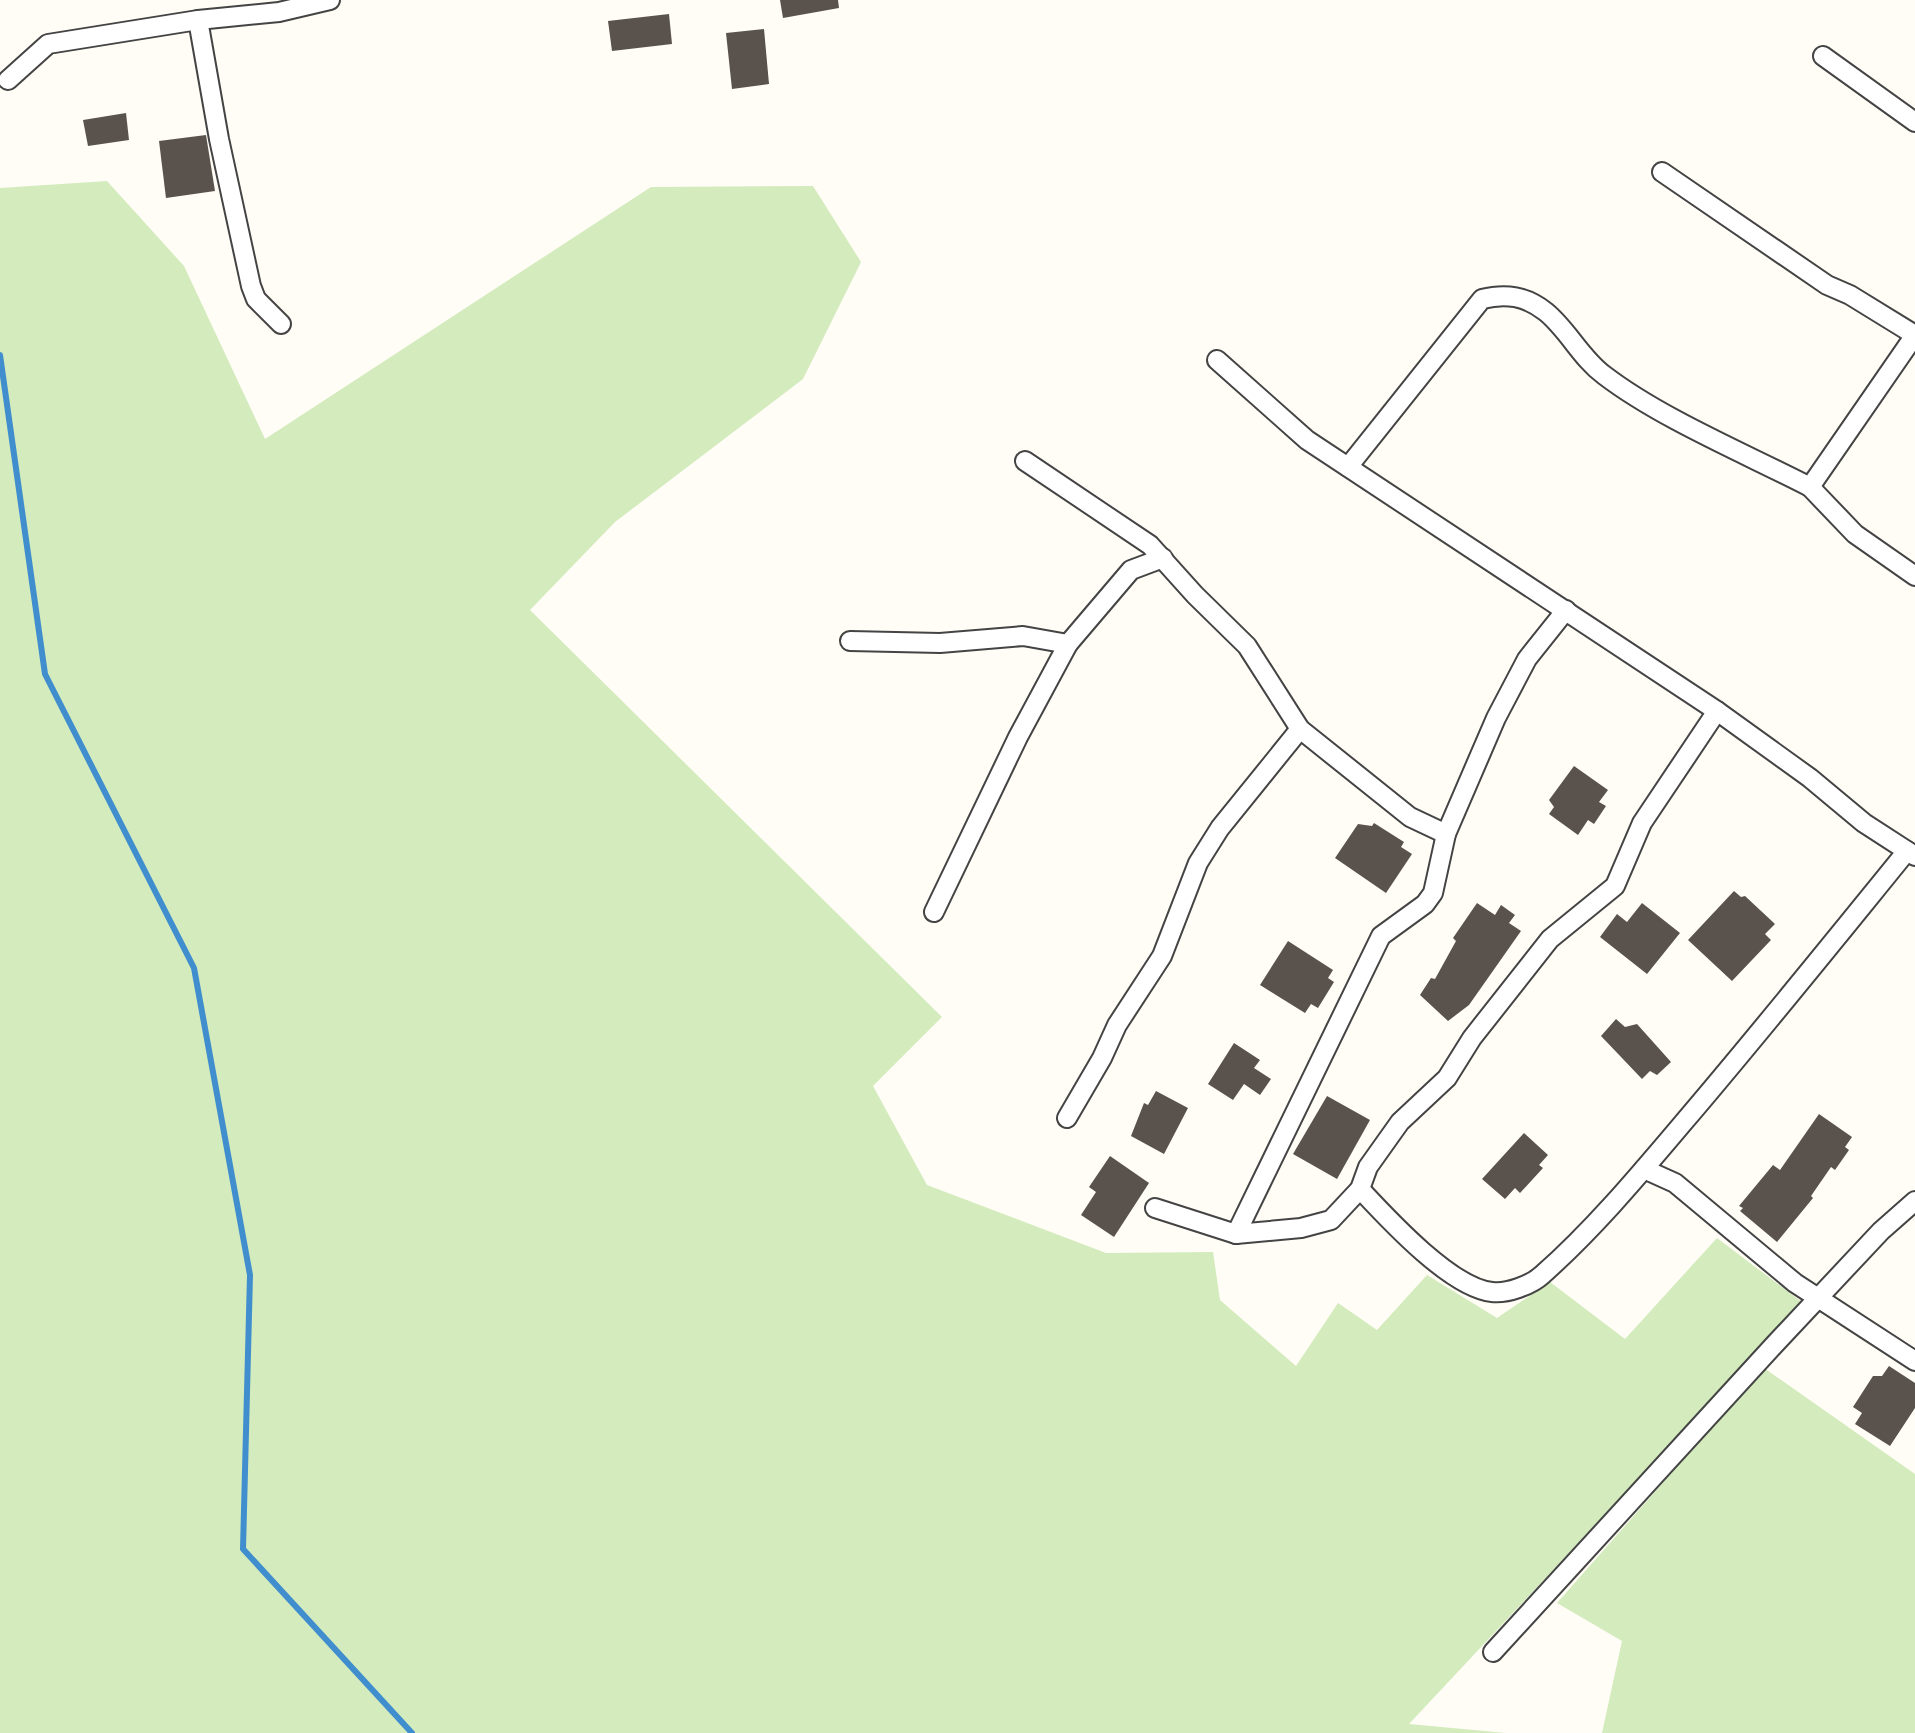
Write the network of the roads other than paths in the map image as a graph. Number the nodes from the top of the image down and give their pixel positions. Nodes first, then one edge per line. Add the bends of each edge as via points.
1 (330, 0) edge
2 (198, 20) junction
3 (1823, 56) dead end
4 (8, 80) dead end
5 (1915, 122) edge
6 (1662, 172) dead end
7 (281, 324) dead end
8 (1915, 335) edge
9 (1217, 360) dead end
10 (1025, 461) dead end
11 (1348, 467) junction
12 (1810, 487) junction
13 (1163, 558) junction
14 (1915, 576) edge
15 (1566, 610) junction
16 (850, 641) dead end
17 (1068, 644) junction
18 (1717, 711) junction
19 (1300, 729) junction
20 (1446, 834) junction
21 (1911, 854) edge
22 (934, 912) dead end
23 (1067, 1118) dead end
24 (1644, 1169) junction
25 (1360, 1189) junction
26 (1915, 1201) edge
27 (1155, 1208) dead end
28 (1236, 1234) junction
29 (1821, 1297) junction
30 (1915, 1361) edge
31 (1493, 1652) dead end

1 - 2 street via 279,12
2 - 4 street via 48,44
2 - 7 street via 251,286 256,299
3 - 5 street
6 - 8 street via 1827,285
8 - 12 street
9 - 11 street via 1307,440
10 - 13 street via 1140,536
11 - 12 street via 1482,299 1500,294 1542,309 1602,374 1634,396
11 - 15 street
12 - 14 street via 1855,534
13 - 17 street via 1131,570
13 - 19 street via 1247,646
15 - 18 street
15 - 20 street via 1512,686
16 - 17 street via 940,643 1023,636
17 - 22 street
18 - 21 street
18 - 25 street via 1642,823 1615,886 1550,939 1447,1078 1384,1143
19 - 20 street via 1410,817
19 - 23 street via 1198,863 1158,965 1117,1025
20 - 28 street via 1433,893 1381,936
21 - 24 street
24 - 25 street via 1540,1277 1494,1293 1476,1289 1451,1272
24 - 29 street via 1675,1183 1760,1256
25 - 28 street via 1321,1225
26 - 29 street
27 - 28 street
29 - 30 street
29 - 31 street

